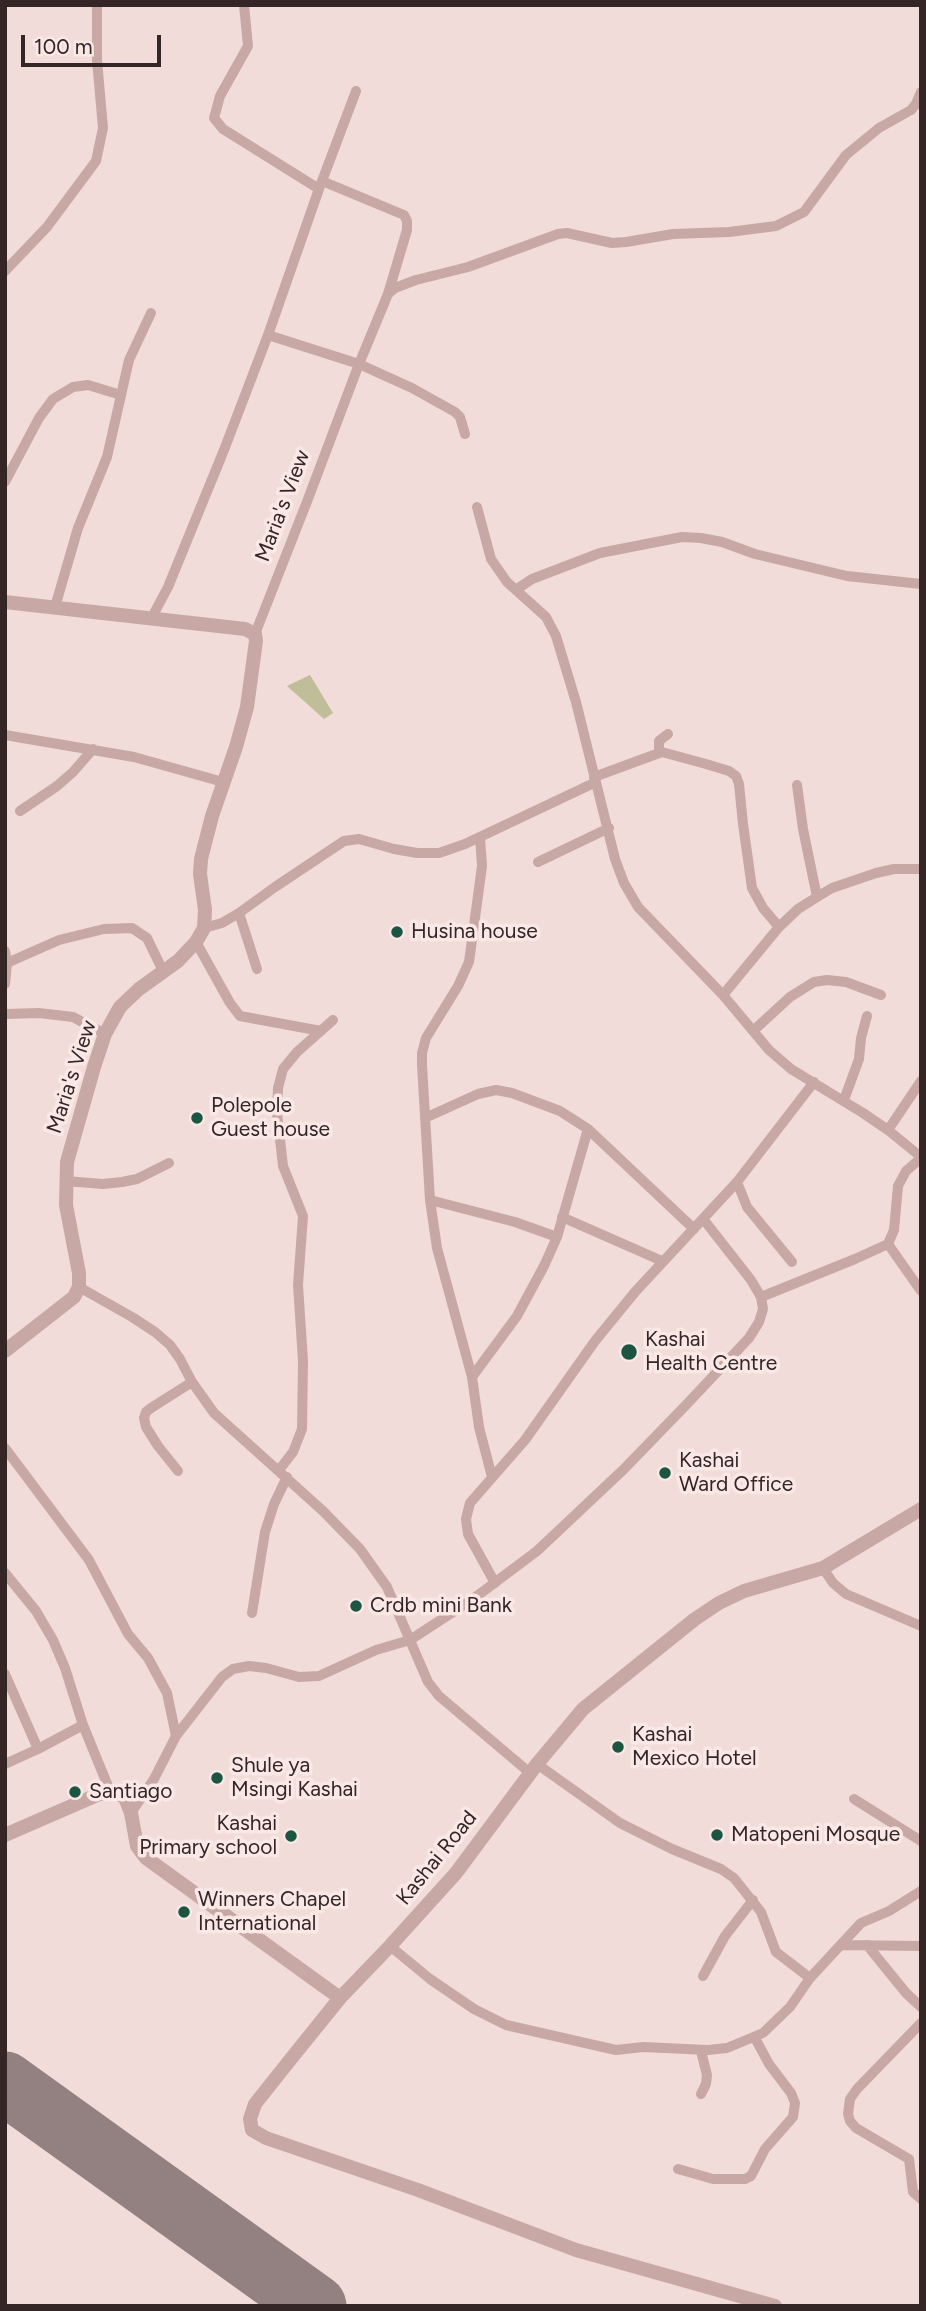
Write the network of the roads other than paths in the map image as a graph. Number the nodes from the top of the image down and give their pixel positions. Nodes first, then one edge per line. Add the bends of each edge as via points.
1 (97, 5) edge
2 (244, 5) edge
3 (356, 91) dead end
4 (921, 92) edge
5 (911, 110) junction
6 (921, 120) edge
7 (321, 185) junction
8 (5, 271) edge
9 (388, 294) junction
10 (151, 313) dead end
11 (268, 335) junction
12 (359, 364) junction
13 (121, 395) junction
14 (465, 434) dead end
15 (5, 482) edge
16 (477, 507) dead end
17 (921, 584) edge
18 (517, 589) junction
19 (5, 602) edge
20 (55, 607) junction
21 (151, 619) junction
22 (255, 634) junction
23 (668, 734) dead end
24 (5, 735) edge
25 (93, 748) junction
26 (662, 752) junction
27 (595, 779) junction
28 (223, 782) junction
29 (797, 785) dead end
30 (20, 811) dead end
31 (609, 828) junction
32 (480, 837) junction
33 (538, 862) dead end
34 (921, 869) edge
35 (817, 897) junction
36 (239, 913) junction
37 (779, 927) junction
38 (204, 928) junction
39 (196, 942) junction
40 (6, 957) edge
41 (257, 969) dead end
42 (164, 973) junction
43 (5, 984) edge
44 (723, 995) junction
45 (881, 995) dead end
46 (5, 1014) edge
47 (867, 1016) dead end
48 (332, 1020) dead end
49 (321, 1031) junction
50 (753, 1031) junction
51 (105, 1034) junction
52 (921, 1081) edge
53 (814, 1082) junction
54 (844, 1100) junction
55 (425, 1118) junction
56 (588, 1129) junction
57 (888, 1130) junction
58 (921, 1157) edge
59 (169, 1163) dead end
60 (65, 1181) junction
61 (737, 1182) junction
62 (430, 1200) junction
63 (562, 1217) junction
64 (704, 1220) junction
65 (694, 1229) junction
66 (556, 1237) junction
67 (888, 1244) junction
68 (662, 1261) junction
69 (792, 1262) dead end
70 (79, 1287) junction
71 (921, 1291) edge
72 (761, 1297) junction
73 (5, 1351) edge
74 (472, 1377) junction
75 (192, 1382) junction
76 (5, 1448) edge
77 (178, 1471) dead end
78 (283, 1474) junction
79 (492, 1477) junction
80 (921, 1509) edge
81 (823, 1568) junction
82 (5, 1573) edge
83 (495, 1583) junction
84 (252, 1613) dead end
85 (921, 1626) edge
86 (410, 1640) junction
87 (5, 1674) edge
88 (83, 1725) junction
89 (176, 1736) junction
90 (38, 1749) junction
91 (5, 1764) edge
92 (533, 1768) junction
93 (110, 1791) junction
94 (854, 1799) dead end
95 (131, 1813) junction
96 (5, 1835) edge
97 (921, 1841) edge
98 (921, 1891) edge
99 (753, 1900) junction
100 (841, 1945) junction
101 (867, 1945) junction
102 (921, 1945) edge
103 (390, 1946) junction
104 (703, 1976) dead end
105 (810, 1978) junction
106 (340, 1998) junction
107 (921, 2007) edge
108 (921, 2023) edge
109 (755, 2038) junction
110 (701, 2051) junction
111 (701, 2094) dead end
112 (678, 2169) dead end
113 (921, 2199) edge
114 (775, 2306) edge

1 - 8 street via 103,128 96,161 47,227
2 - 7 street via 248,46 220,96 214,118 223,129
3 - 7 street
4 - 5 street
5 - 6 street
5 - 9 street via 863,140 846,155 804,212 776,226 612,243 558,234 402,285
7 - 9 street, Maria's View via 404,215 407,230
7 - 11 street
9 - 12 street, Maria's View
10 - 13 street via 129,360
11 - 12 street
11 - 21 street via 168,587
12 - 14 street via 455,412
12 - 22 street, Maria's View
13 - 15 street via 88,385 73,387 53,399
13 - 20 street via 107,457 78,528
16 - 18 street via 491,559
17 - 18 street via 847,576 722,542 682,537 600,553
18 - 27 street via 546,617 556,636
19 - 20 street
20 - 21 street
21 - 22 street via 245,629
22 - 28 street, Maria's View via 247,707
23 - 26 street via 659,741
24 - 25 street
25 - 28 street
25 - 30 street via 57,786
26 - 27 street
26 - 37 street via 736,776 752,888
27 - 31 street
27 - 32 street
28 - 38 street, Maria's View via 201,859
29 - 35 street
31 - 33 street
31 - 44 street via 615,859 638,907
32 - 36 street via 439,853 352,839
32 - 55 street via 482,866 469,962 422,1053
34 - 35 street via 876,873
35 - 37 street
36 - 38 street
36 - 41 street
37 - 44 street
38 - 39 street, Maria's View
39 - 42 street, Maria's View
39 - 49 street via 240,1016
40 - 42 street via 104,929 132,928 147,938
40 - 43 street
42 - 51 street, Maria's View via 120,1007
44 - 50 street
45 - 50 street via 845,982 814,982
46 - 51 street via 73,1017
47 - 54 street via 856,1073
48 - 49 street
49 - 78 street via 284,1069 278,1088 283,1166 303,1216 298,1285 302,1429
50 - 53 street via 791,1069
51 - 60 street, Maria's View
52 - 57 street
53 - 54 street
53 - 61 street
54 - 57 street
55 - 56 street via 496,1090 560,1111
55 - 62 street
56 - 63 street
56 - 65 street
57 - 58 street
58 - 67 street via 901,1178
59 - 60 street via 122,1182
60 - 70 street, Maria's View
61 - 64 street
61 - 69 street via 747,1207
62 - 66 street
62 - 74 street via 437,1248
63 - 66 street
63 - 68 street
64 - 65 street
64 - 72 street
65 - 68 street
66 - 74 street via 517,1316
67 - 71 street
67 - 72 street
68 - 79 street
70 - 73 street via 74,1297
70 - 75 street via 155,1332 170,1345
72 - 83 street via 763,1309 750,1338 590,1501
74 - 79 street
75 - 77 street via 151,1408 144,1418
75 - 78 street via 214,1413
76 - 89 street via 89,1560 128,1633 148,1658 167,1693
78 - 84 street via 265,1532
78 - 86 street via 360,1549 387,1587
79 - 83 street via 470,1503 466,1528
80 - 81 street, Kashai Road
81 - 85 street via 845,1594
81 - 92 street, Kashai Road via 744,1591 695,1619 583,1709
82 - 88 street via 53,1640
83 - 86 street
86 - 89 street via 319,1676 299,1677 249,1666 233,1669
86 - 92 street via 439,1696
87 - 90 street
88 - 90 street
88 - 93 street
89 - 95 street
90 - 91 street
92 - 99 street via 620,1823 721,1869
92 - 103 street, Kashai Road via 456,1873
93 - 95 street via 125,1798
93 - 96 street
94 - 97 street
95 - 106 street via 137,1846 146,1858
98 - 100 street via 861,1923
99 - 104 street via 724,1936
99 - 105 street via 776,1952
100 - 101 street
100 - 105 street
101 - 102 street
101 - 107 street
103 - 106 street, Kashai Road
103 - 110 street via 474,2010 506,2025 615,2050
105 - 109 street via 790,2007
106 - 114 street, Kashai Road via 255,2104 252,2130 576,2250
108 - 113 street via 857,2089 848,2114 856,2128 909,2159 913,2192
109 - 110 street
109 - 112 street via 791,2093 793,2118 746,2179 713,2179
110 - 111 street via 707,2075

